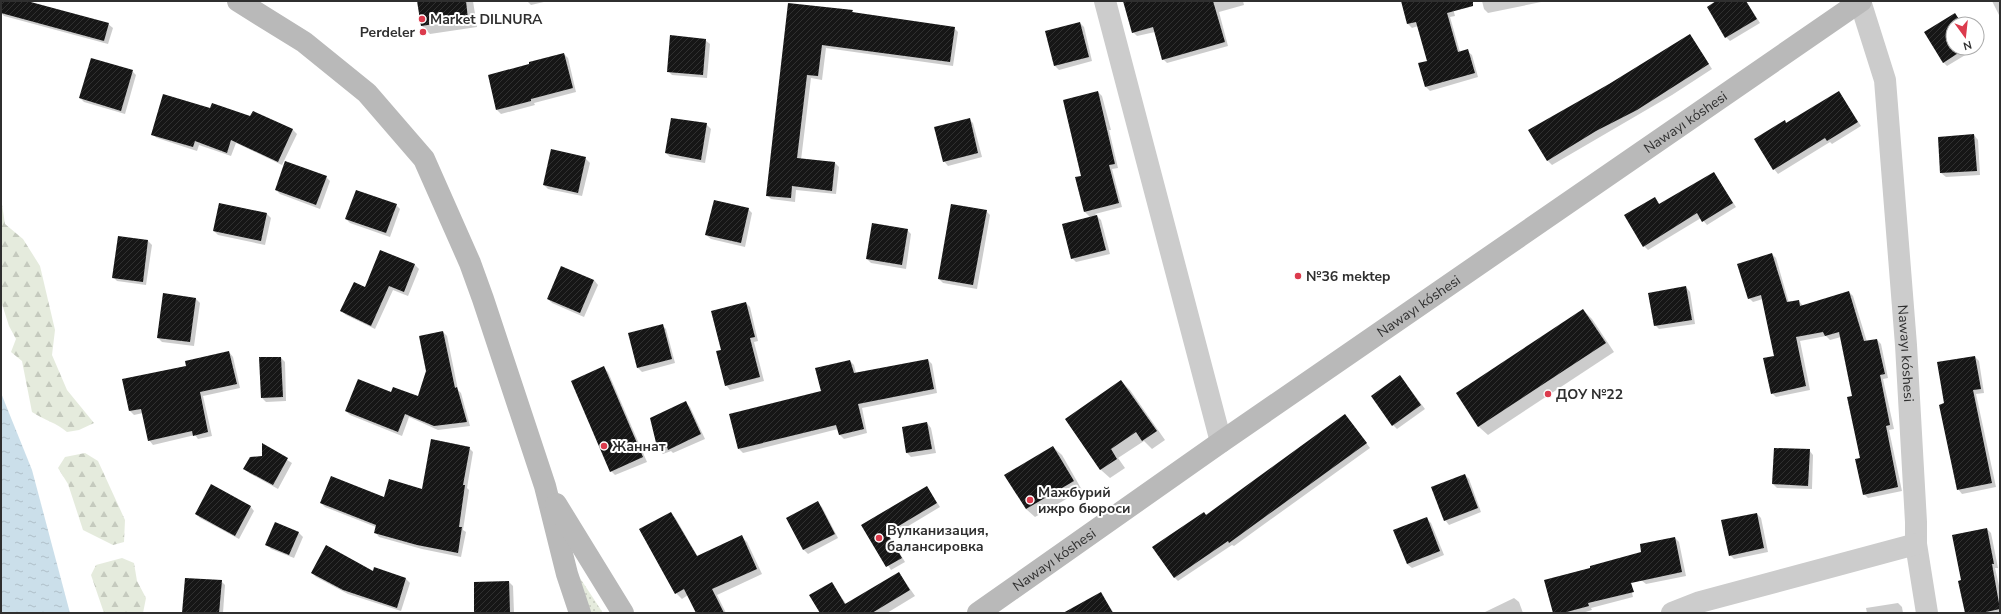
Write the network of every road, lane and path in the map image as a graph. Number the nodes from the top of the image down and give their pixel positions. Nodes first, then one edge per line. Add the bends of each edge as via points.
1 (238, 1) edge
2 (1105, 1) edge
3 (1861, 1) edge
4 (1221, 442) junction
5 (544, 486) junction
6 (1916, 544) junction
7 (580, 613) edge
8 (623, 613) edge
9 (978, 613) edge
10 (1672, 613) edge
11 (1927, 613) edge

1 - 5 main road via 304,42 367,92 424,159 470,263
2 - 4 street
3 - 4 main road, Nawayı kóshesi
3 - 6 street, Nawayı kóshesi via 1885,80 1906,345
4 - 9 main road, Nawayı kóshesi
5 - 7 main road
5 - 8 main road
6 - 10 street via 1700,602
6 - 11 street, Nawayı kóshesi

